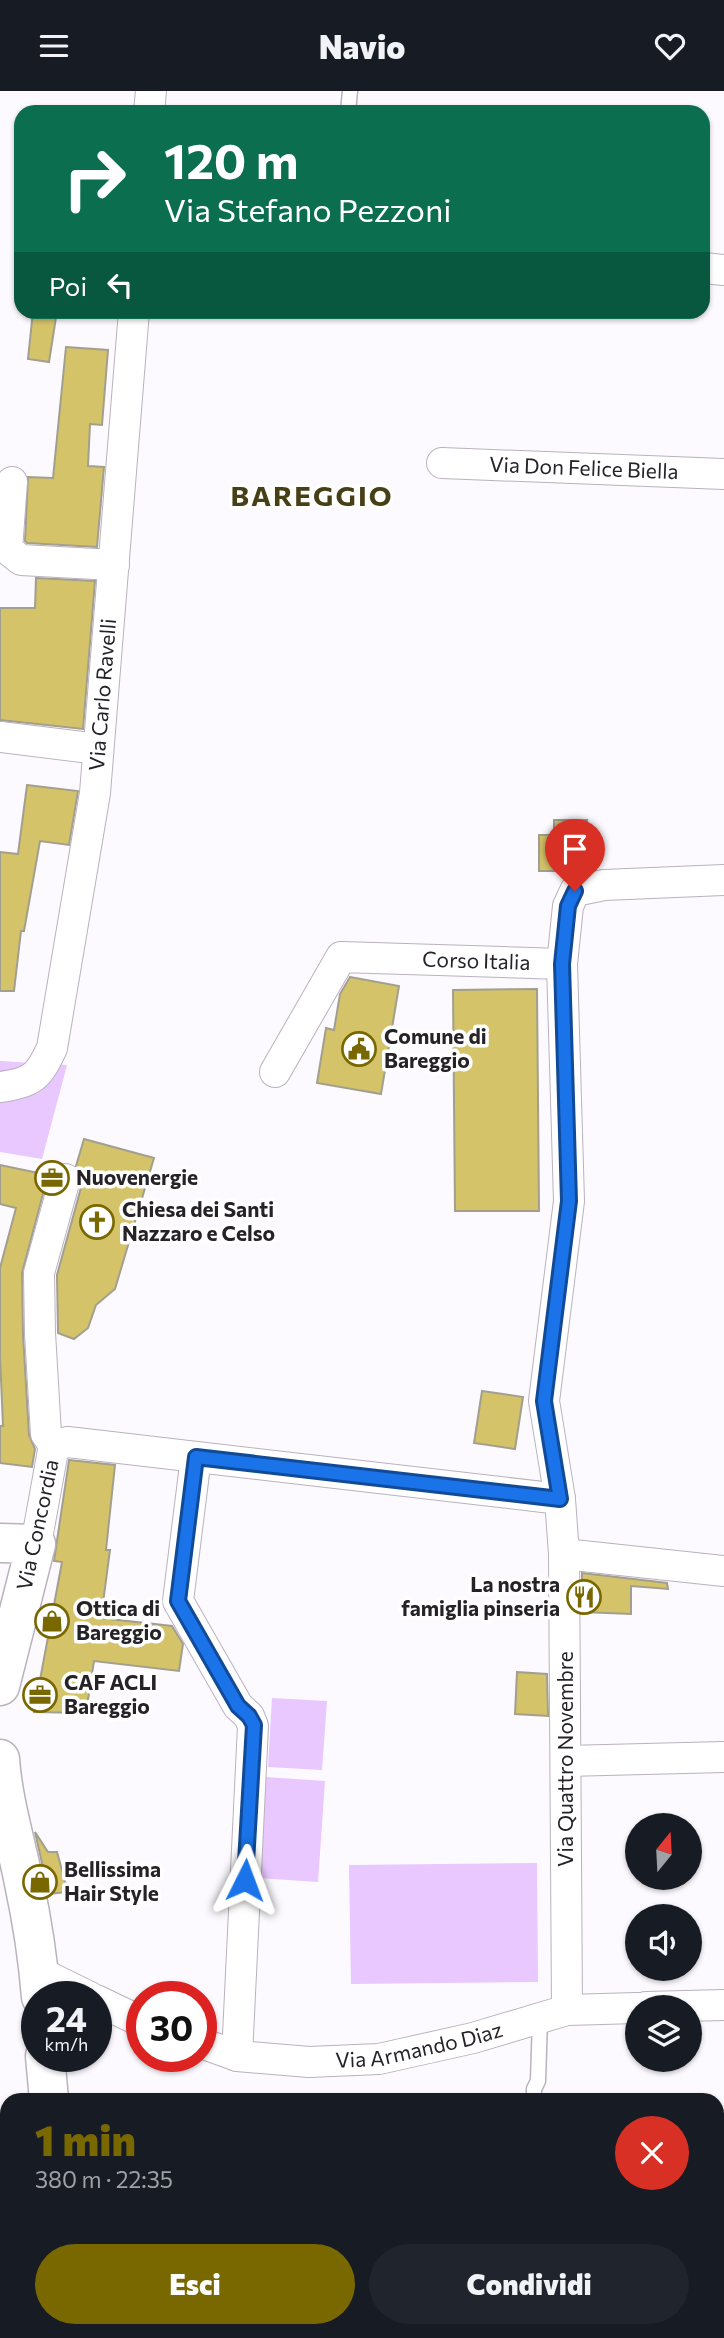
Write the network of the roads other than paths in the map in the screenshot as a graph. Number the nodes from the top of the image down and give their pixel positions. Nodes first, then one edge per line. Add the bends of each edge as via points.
1 (133, 319) edge
2 (442, 463) dead end
3 (724, 474) edge
4 (12, 482) dead end
5 (114, 565) junction
6 (0, 737) edge
7 (98, 749) junction
8 (724, 880) edge
9 (562, 964) junction
10 (275, 1072) dead end
11 (0, 1087) edge
12 (65, 1179) dead end
13 (54, 1445) junction
14 (196, 1457) junction
15 (560, 1499) junction
16 (18, 1543) edge
17 (564, 1554) junction
18 (724, 1571) edge
19 (0, 1686) edge
20 (724, 1757) edge
21 (0, 1759) edge
22 (566, 1761) junction
23 (40, 1981) edge
24 (724, 2005) edge
25 (702, 2006) edge
26 (625, 2009) edge
27 (553, 2014) junction
28 (217, 2049) edge
29 (237, 2056) junction
30 (46, 2072) edge
31 (48, 2093) edge
32 (534, 2093) edge

1 - 5 street, Via Carlo Ravelli
2 - 3 street, Via Don Felice Biella
4 - 5 street via 7,549 13,556
5 - 7 street, Via Carlo Ravelli
6 - 7 street
7 - 11 street, Via Carlo Ravelli via 95,793 44,1082
8 - 9 street, Corso Italia via 604,885 575,891 568,906
9 - 10 street, Corso Italia via 341,957
9 - 15 street, Via Quattro Novembre via 569,1201 544,1401
12 - 13 street via 39,1273 46,1434
13 - 14 street via 68,1442
13 - 16 street, Via Concordia
14 - 15 street
14 - 29 street via 178,1601 238,1706 254,1725
15 - 17 street, Via Quattro Novembre
16 - 19 street, Via Concordia
17 - 18 street
17 - 22 street, Via Quattro Novembre
20 - 22 street
21 - 23 street
22 - 27 street, Via Quattro Novembre
24 - 25 street
26 - 27 street, Via Armando Diaz
27 - 29 street, Via Armando Diaz via 379,2059 309,2062
27 - 32 lane
28 - 29 street, Via Armando Diaz
30 - 31 street

